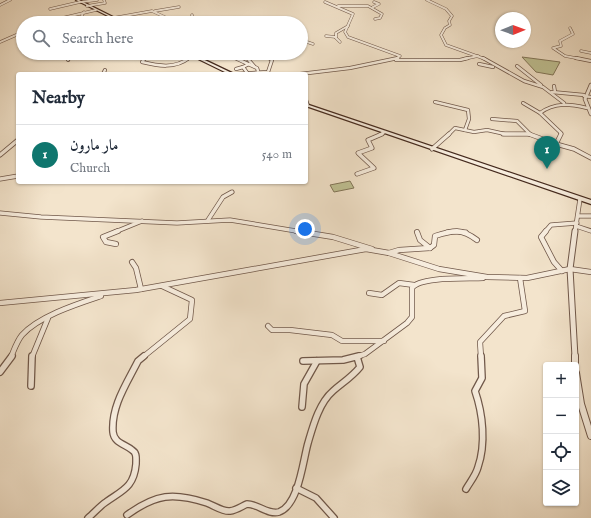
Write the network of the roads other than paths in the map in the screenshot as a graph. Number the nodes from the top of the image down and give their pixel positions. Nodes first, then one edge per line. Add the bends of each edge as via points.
1 (10, 0) edge
2 (97, 0) edge
3 (104, 0) edge
4 (426, 0) edge
5 (79, 1) edge
6 (322, 1) edge
7 (325, 2) junction
8 (374, 2) dead end
9 (0, 5) edge
10 (87, 6) junction
11 (179, 7) dead end
12 (372, 7) junction
13 (50, 9) dead end
14 (96, 10) junction
15 (152, 11) junction
16 (84, 12) junction
17 (68, 16) edge
18 (82, 16) edge
19 (109, 16) edge
20 (124, 16) edge
21 (162, 16) edge
22 (375, 18) dead end
23 (348, 26) junction
24 (570, 28) dead end
25 (16, 35) edge
26 (326, 36) dead end
27 (335, 37) junction
28 (0, 42) edge
29 (308, 42) edge
30 (340, 42) dead end
31 (313, 44) dead end
32 (581, 51) dead end
33 (591, 53) edge
34 (479, 56) junction
35 (144, 60) edge
36 (183, 60) edge
37 (203, 60) edge
38 (240, 60) edge
39 (249, 60) edge
40 (271, 60) edge
41 (392, 60) junction
42 (591, 62) edge
43 (249, 64) junction
44 (479, 64) dead end
45 (254, 66) junction
46 (518, 66) dead end
47 (243, 67) junction
48 (501, 68) junction
49 (236, 69) dead end
50 (228, 72) edge
51 (247, 72) edge
52 (259, 72) edge
53 (269, 72) edge
54 (308, 73) edge
55 (591, 85) edge
56 (554, 86) dead end
57 (543, 87) junction
58 (554, 92) junction
59 (585, 95) junction
60 (591, 95) edge
61 (435, 102) dead end
62 (523, 103) dead end
63 (564, 103) junction
64 (308, 108) edge
65 (587, 108) junction
66 (540, 113) junction
67 (591, 114) edge
68 (492, 119) dead end
69 (465, 130) junction
70 (385, 132) junction
71 (529, 134) junction
72 (16, 142) edge
73 (556, 144) junction
74 (432, 149) junction
75 (0, 155) edge
76 (591, 158) edge
77 (357, 174) dead end
78 (16, 176) edge
79 (0, 179) edge
80 (232, 192) dead end
81 (580, 199) junction
82 (591, 202) edge
83 (0, 213) edge
84 (579, 216) junction
85 (591, 216) edge
86 (144, 220) junction
87 (208, 220) junction
88 (576, 225) junction
89 (591, 231) edge
90 (417, 232) dead end
91 (477, 240) dead end
92 (116, 244) dead end
93 (430, 248) junction
94 (373, 249) junction
95 (389, 253) junction
96 (132, 262) dead end
97 (570, 270) junction
98 (562, 271) junction
99 (591, 272) edge
100 (487, 277) junction
101 (520, 278) junction
102 (414, 285) junction
103 (162, 286) junction
104 (141, 289) junction
105 (368, 293) dead end
106 (109, 294) junction
107 (0, 303) edge
108 (48, 318) junction
109 (268, 326) dead end
110 (384, 341) junction
111 (357, 357) junction
112 (303, 360) dead end
113 (317, 361) junction
114 (575, 362) edge
115 (0, 372) edge
116 (31, 386) dead end
117 (579, 392) edge
118 (302, 408) dead end
119 (591, 436) edge
120 (296, 488) junction
121 (466, 489) dead end
122 (127, 515) dead end
123 (88, 518) edge
124 (334, 518) edge

1 - 9 street
2 - 5 street
3 - 10 street via 105,3
4 - 34 street via 446,8 453,16 449,20 450,26 441,34 444,44 452,49
5 - 10 main road
5 - 13 street
6 - 7 street
7 - 12 street via 340,6
7 - 23 street via 353,14
8 - 12 street via 379,4
10 - 14 main road
11 - 15 street
12 - 22 street via 383,14 380,18
14 - 16 street
14 - 19 main road
15 - 20 street
15 - 21 street
16 - 17 street
16 - 18 street
23 - 27 street via 336,32
23 - 41 street via 345,33 348,37 400,56
24 - 42 street via 572,34 560,41 561,46 553,48 564,56
25 - 28 street
26 - 27 street
27 - 30 street
29 - 31 street
32 - 33 street
34 - 41 street via 460,60
34 - 48 street
35 - 36 street via 142,62 164,67
37 - 50 main road
38 - 43 street
39 - 45 street
40 - 53 street
41 - 54 street
43 - 45 street
43 - 47 street
44 - 48 street
45 - 52 street
46 - 57 street
47 - 49 street
47 - 51 street
48 - 57 street via 524,81
55 - 59 street
56 - 58 street
57 - 58 street
58 - 59 street
58 - 63 street
59 - 60 street
59 - 65 street
61 - 69 street via 468,110 469,119
62 - 66 street
63 - 65 street
63 - 66 street
64 - 70 main road
65 - 67 street
66 - 73 street via 561,133
68 - 71 street via 517,121
69 - 71 street via 487,130 510,135
69 - 74 street via 452,129
70 - 74 main road
70 - 77 street via 368,140 372,148 358,153 374,168
71 - 73 street
72 - 75 street
73 - 76 street via 574,149
74 - 81 main road
78 - 79 street
80 - 87 street via 223,197
81 - 82 main road
81 - 84 street
83 - 86 street via 41,218
84 - 85 street
84 - 88 street
86 - 87 street
86 - 92 street via 103,237 106,242
87 - 94 street via 235,221 333,237
88 - 89 street
88 - 97 street
88 - 98 street via 551,225 541,237 554,262
90 - 93 street via 420,240
91 - 93 street via 465,231 450,231 435,236 434,245
93 - 95 street
94 - 95 street
94 - 103 street
95 - 100 street via 439,269
96 - 104 street via 137,269
97 - 98 street
97 - 99 street
97 - 114 street
98 - 101 street
100 - 101 street
100 - 102 street via 431,280
101 - 121 street via 525,310 504,316 480,342 482,378 476,391 480,406 482,445 478,468
102 - 105 street via 399,283 382,295
102 - 110 street via 412,317 407,324
103 - 104 street
103 - 123 street via 192,300 190,319 138,361 115,409 113,433 115,438 136,455 135,474 121,494 106,502
104 - 106 street
106 - 107 street
106 - 108 street via 88,300
108 - 115 street via 21,336 11,359
108 - 116 street via 32,357
109 - 110 street via 272,330 332,335 342,341
110 - 111 street
111 - 113 street
111 - 120 street via 360,367 357,372 333,390 324,401 308,442
112 - 113 street
113 - 118 street via 307,375 302,389
117 - 119 street
120 - 122 street via 284,510 275,514 252,504 246,504 236,511 226,511 207,503 165,495 140,504
120 - 124 street via 316,498

